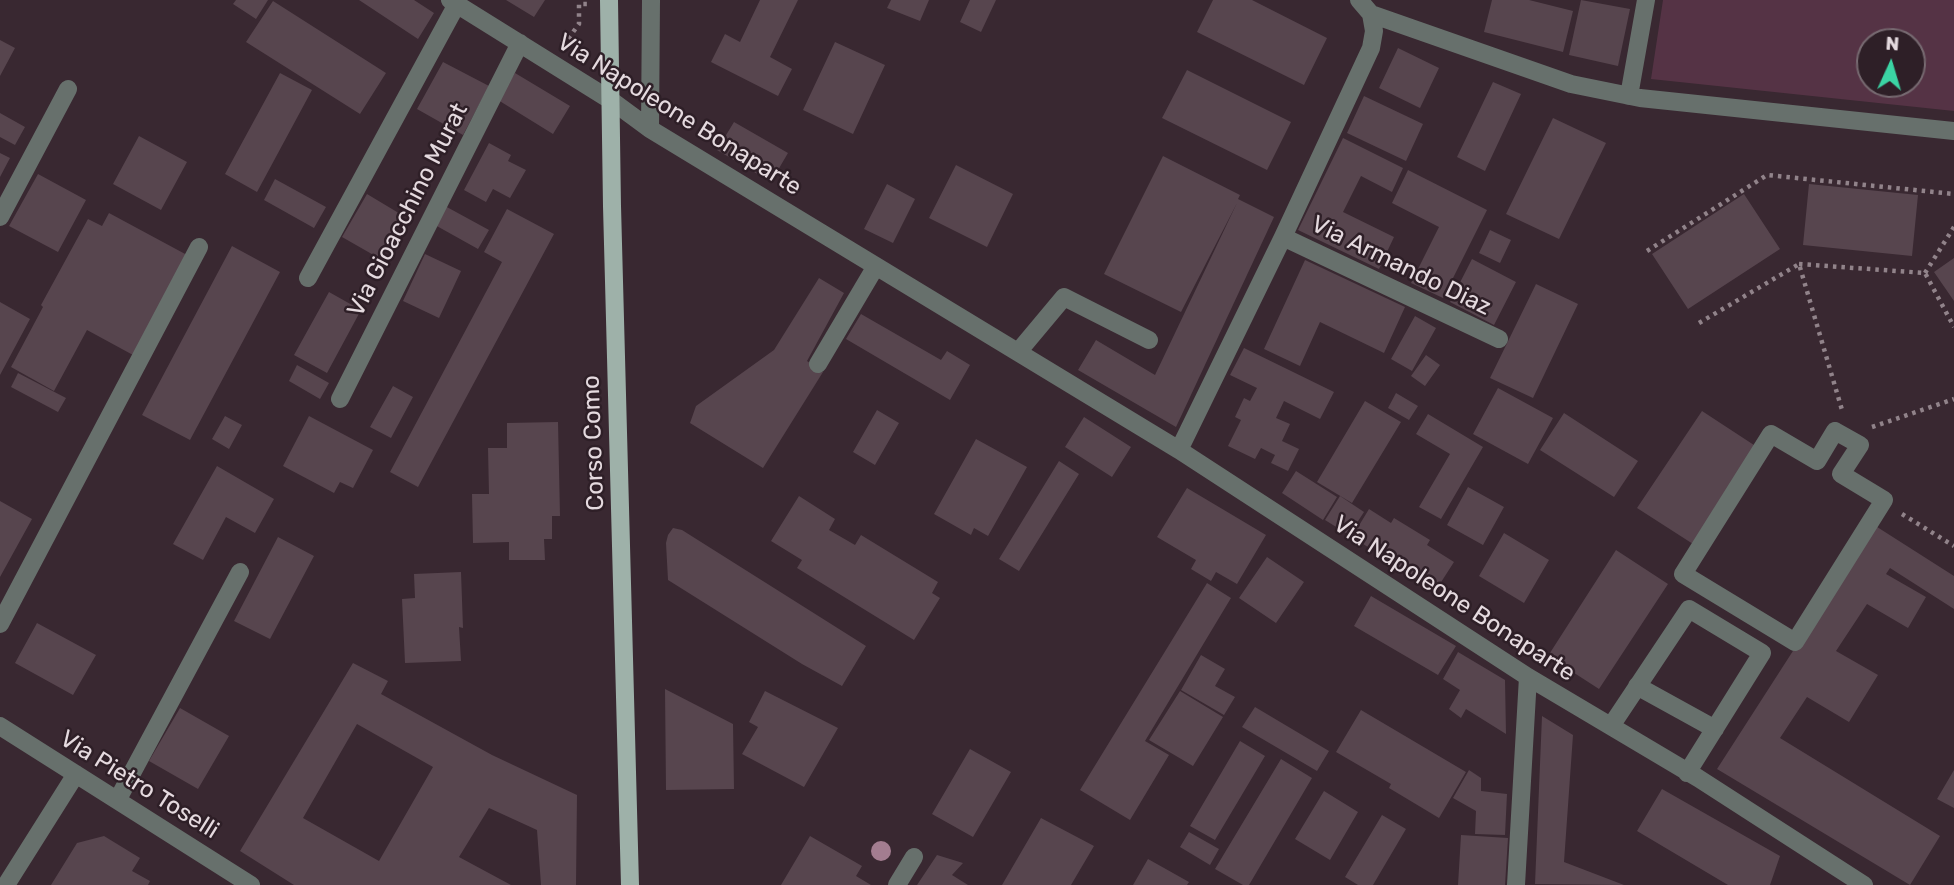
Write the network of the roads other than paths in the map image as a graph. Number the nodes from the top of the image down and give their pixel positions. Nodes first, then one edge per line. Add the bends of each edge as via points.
1 (650, 0) edge
2 (1646, 0) edge
3 (609, 1) edge
4 (454, 2) edge
5 (1365, 7) edge
6 (520, 43) junction
7 (68, 89) dead end
8 (1629, 96) junction
9 (612, 101) junction
10 (650, 129) junction
11 (1954, 131) edge
12 (0, 216) edge
13 (1283, 237) junction
14 (199, 247) dead end
15 (876, 266) junction
16 (307, 278) dead end
17 (1499, 339) dead end
18 (1149, 340) dead end
19 (1018, 352) junction
20 (818, 364) dead end
21 (340, 399) dead end
22 (1179, 450) junction
23 (1881, 504) joint
24 (240, 572) dead end
25 (0, 624) edge
26 (1528, 677) junction
27 (1637, 686) junction
28 (0, 726) edge
29 (1611, 726) junction
30 (1715, 729) junction
31 (1687, 773) junction
32 (76, 774) junction
33 (118, 799) junction
34 (914, 857) dead end
35 (6, 885) edge
36 (251, 885) edge
37 (630, 885) edge
38 (897, 885) edge
39 (1516, 885) edge
40 (1864, 885) edge

1 - 10 street
2 - 8 street
3 - 9 main road, Corso Como
4 - 6 street, Via Napoleone Bonaparte
4 - 16 street, Via Napoleone Bonaparte
5 - 8 street via 1571,84
5 - 13 street, Via Armando Diaz via 1374,31 1371,48
6 - 9 street, Via Napoleone Bonaparte
6 - 21 street, Via Gioacchino Murat
7 - 12 street
8 - 11 street
9 - 10 street, Via Napoleone Bonaparte
9 - 37 main road, Corso Como
10 - 15 street, Via Napoleone Bonaparte
13 - 17 street, Via Armando Diaz
13 - 22 street, Via Armando Diaz
14 - 25 street
15 - 19 street, Via Napoleone Bonaparte
15 - 20 street
18 - 19 street via 1064,297
19 - 22 street, Via Napoleone Bonaparte
22 - 26 street, Via Napoleone Bonaparte
23 - 23 street via 1795,642 1683,574 1771,434 1816,461 1835,431 1860,446 1841,474 1884,500
24 - 33 street
26 - 29 street, Via Napoleone Bonaparte
26 - 39 street
27 - 29 street
27 - 30 street
27 - 30 street via 1689,609 1762,653
28 - 32 street, Via Pietro Toselli
29 - 31 street, Via Napoleone Bonaparte
30 - 31 street
31 - 40 street, Via Napoleone Bonaparte
32 - 33 street, Via Pietro Toselli
32 - 35 street
33 - 36 street, Via Pietro Toselli
34 - 38 street

